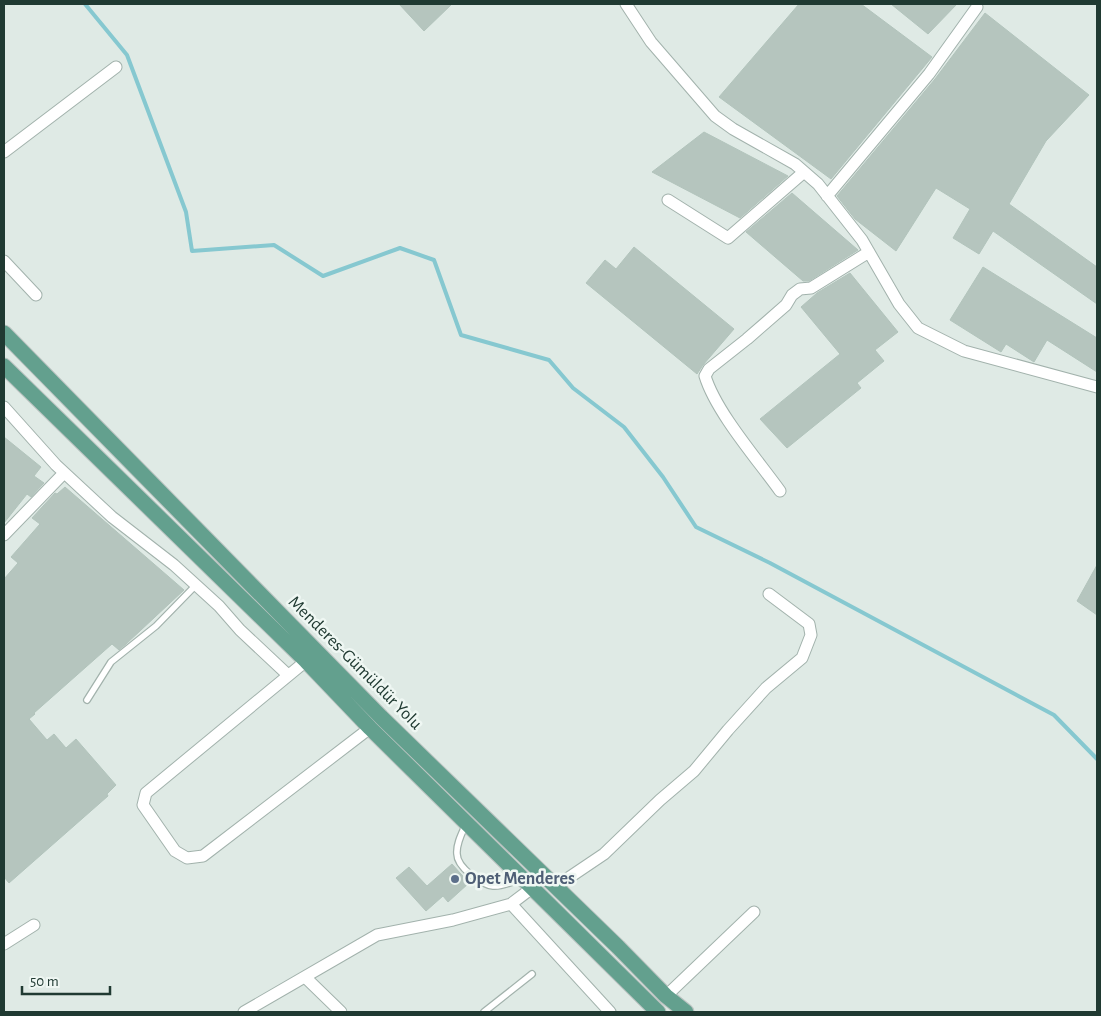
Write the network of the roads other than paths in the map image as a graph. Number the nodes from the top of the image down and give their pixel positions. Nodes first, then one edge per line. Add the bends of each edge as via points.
1 (626, 4) edge
2 (977, 7) dead end
3 (116, 67) dead end
4 (4, 152) edge
5 (804, 172) junction
6 (827, 196) junction
7 (668, 200) dead end
8 (869, 252) junction
9 (4, 261) edge
10 (36, 295) dead end
11 (4, 333) edge
12 (4, 366) edge
13 (1097, 387) edge
14 (4, 407) edge
15 (64, 473) junction
16 (780, 491) dead end
17 (4, 535) edge
18 (196, 585) junction
19 (769, 594) dead end
20 (306, 661) junction
21 (288, 675) junction
22 (87, 700) dead end
23 (370, 728) junction
24 (466, 823) junction
25 (527, 883) junction
26 (555, 887) junction
27 (511, 904) junction
28 (754, 912) dead end
29 (34, 925) dead end
30 (4, 944) edge
31 (532, 974) dead end
32 (305, 977) junction
33 (666, 996) junction
34 (244, 1012) edge
35 (341, 1012) edge
36 (484, 1012) edge
37 (610, 1012) edge
38 (658, 1012) edge
39 (686, 1012) edge

1 - 5 street via 651,42 715,116
2 - 6 street via 929,74
3 - 4 street
5 - 6 street
5 - 7 street via 728,238
6 - 8 street
8 - 13 street via 899,304 918,328 964,351
8 - 16 street via 811,288 800,289 792,295 786,305 709,369 705,376 719,405
9 - 10 street
11 - 26 main road, Menderes-Gümüldür Yolu via 381,717
12 - 20 main road, Menderes-Gümüldür Yolu
14 - 15 street
15 - 17 street
15 - 18 street
18 - 21 street
18 - 22 lane via 156,626 111,662
19 - 26 street via 809,624 811,635 802,658 766,688 694,770 604,854
20 - 21 street
20 - 23 main road, Menderes-Gümüldür Yolu
21 - 23 street via 146,792 143,805 175,850 187,858 203,856
23 - 24 main road, Menderes-Gümüldür Yolu
24 - 25 main road, Menderes-Gümüldür Yolu
24 - 25 lane via 456,853 465,870 492,886
25 - 27 street
25 - 38 main road, Menderes-Gümüldür Yolu
26 - 33 main road, Menderes-Gümüldür Yolu
27 - 32 street via 453,920 377,935
27 - 37 street
28 - 33 street
29 - 30 street
31 - 36 lane
32 - 34 street
32 - 35 street
33 - 39 main road, Menderes-Gümüldür Yolu

